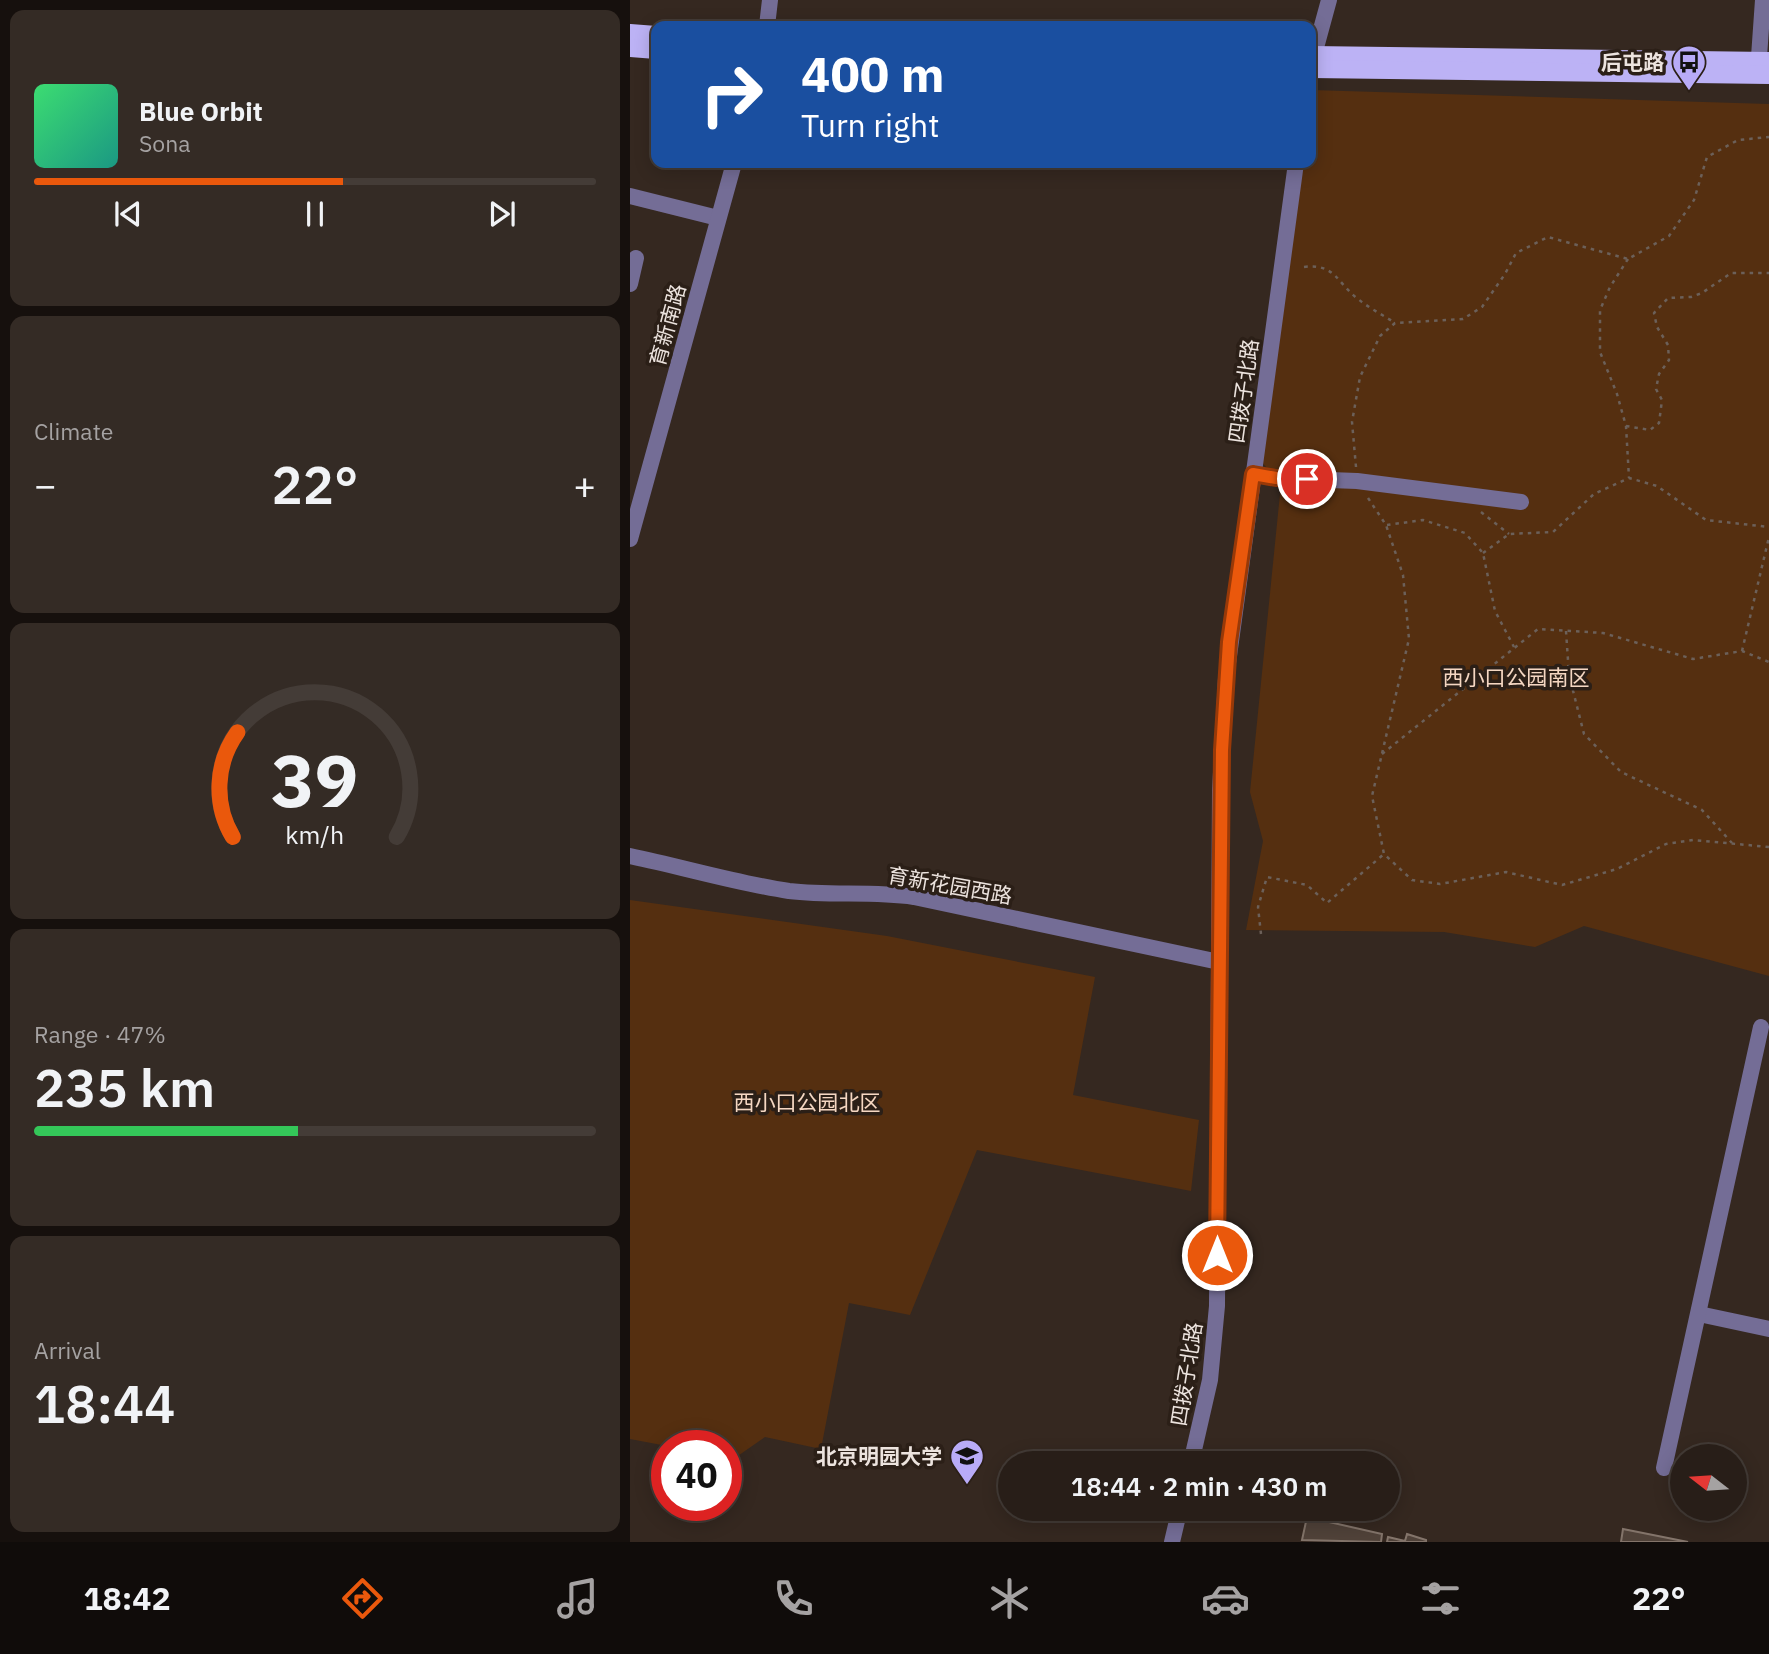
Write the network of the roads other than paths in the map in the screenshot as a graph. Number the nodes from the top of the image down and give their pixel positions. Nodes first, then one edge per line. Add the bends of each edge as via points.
1 (770, 0) edge
2 (1329, 0) edge
3 (1763, 0) edge
4 (768, 21) edge
5 (630, 33) edge
6 (651, 35) edge
7 (1316, 47) edge
8 (630, 48) edge
9 (651, 50) edge
10 (1316, 62) edge
11 (1763, 68) edge
12 (733, 168) edge
13 (1295, 168) edge
14 (630, 196) edge
15 (718, 218) junction
16 (636, 258) dead end
17 (630, 284) edge
18 (1253, 474) junction
19 (1521, 502) dead end
20 (630, 539) edge
21 (630, 856) edge
22 (1219, 962) junction
23 (1761, 1027) dead end
24 (1699, 1314) junction
25 (1769, 1329) edge
26 (1194, 1451) edge
27 (1664, 1468) dead end
28 (1177, 1521) edge
29 (1172, 1542) edge

1 - 4 street
2 - 7 street
3 - 11 street
5 - 6 main road
8 - 9 main road
10 - 11 main road
12 - 15 street, 育新南路
13 - 18 street, 四拨子北路
14 - 15 street
15 - 20 street, 育新南路
16 - 17 street
18 - 19 street via 1357,481
18 - 22 street, 四拨子北路 via 1226,678
21 - 22 street, 育新花园西路 via 788,890 914,897
22 - 26 street, 四拨子北路 via 1217,1306 1210,1380
23 - 24 street
24 - 25 street
24 - 27 street
28 - 29 street

